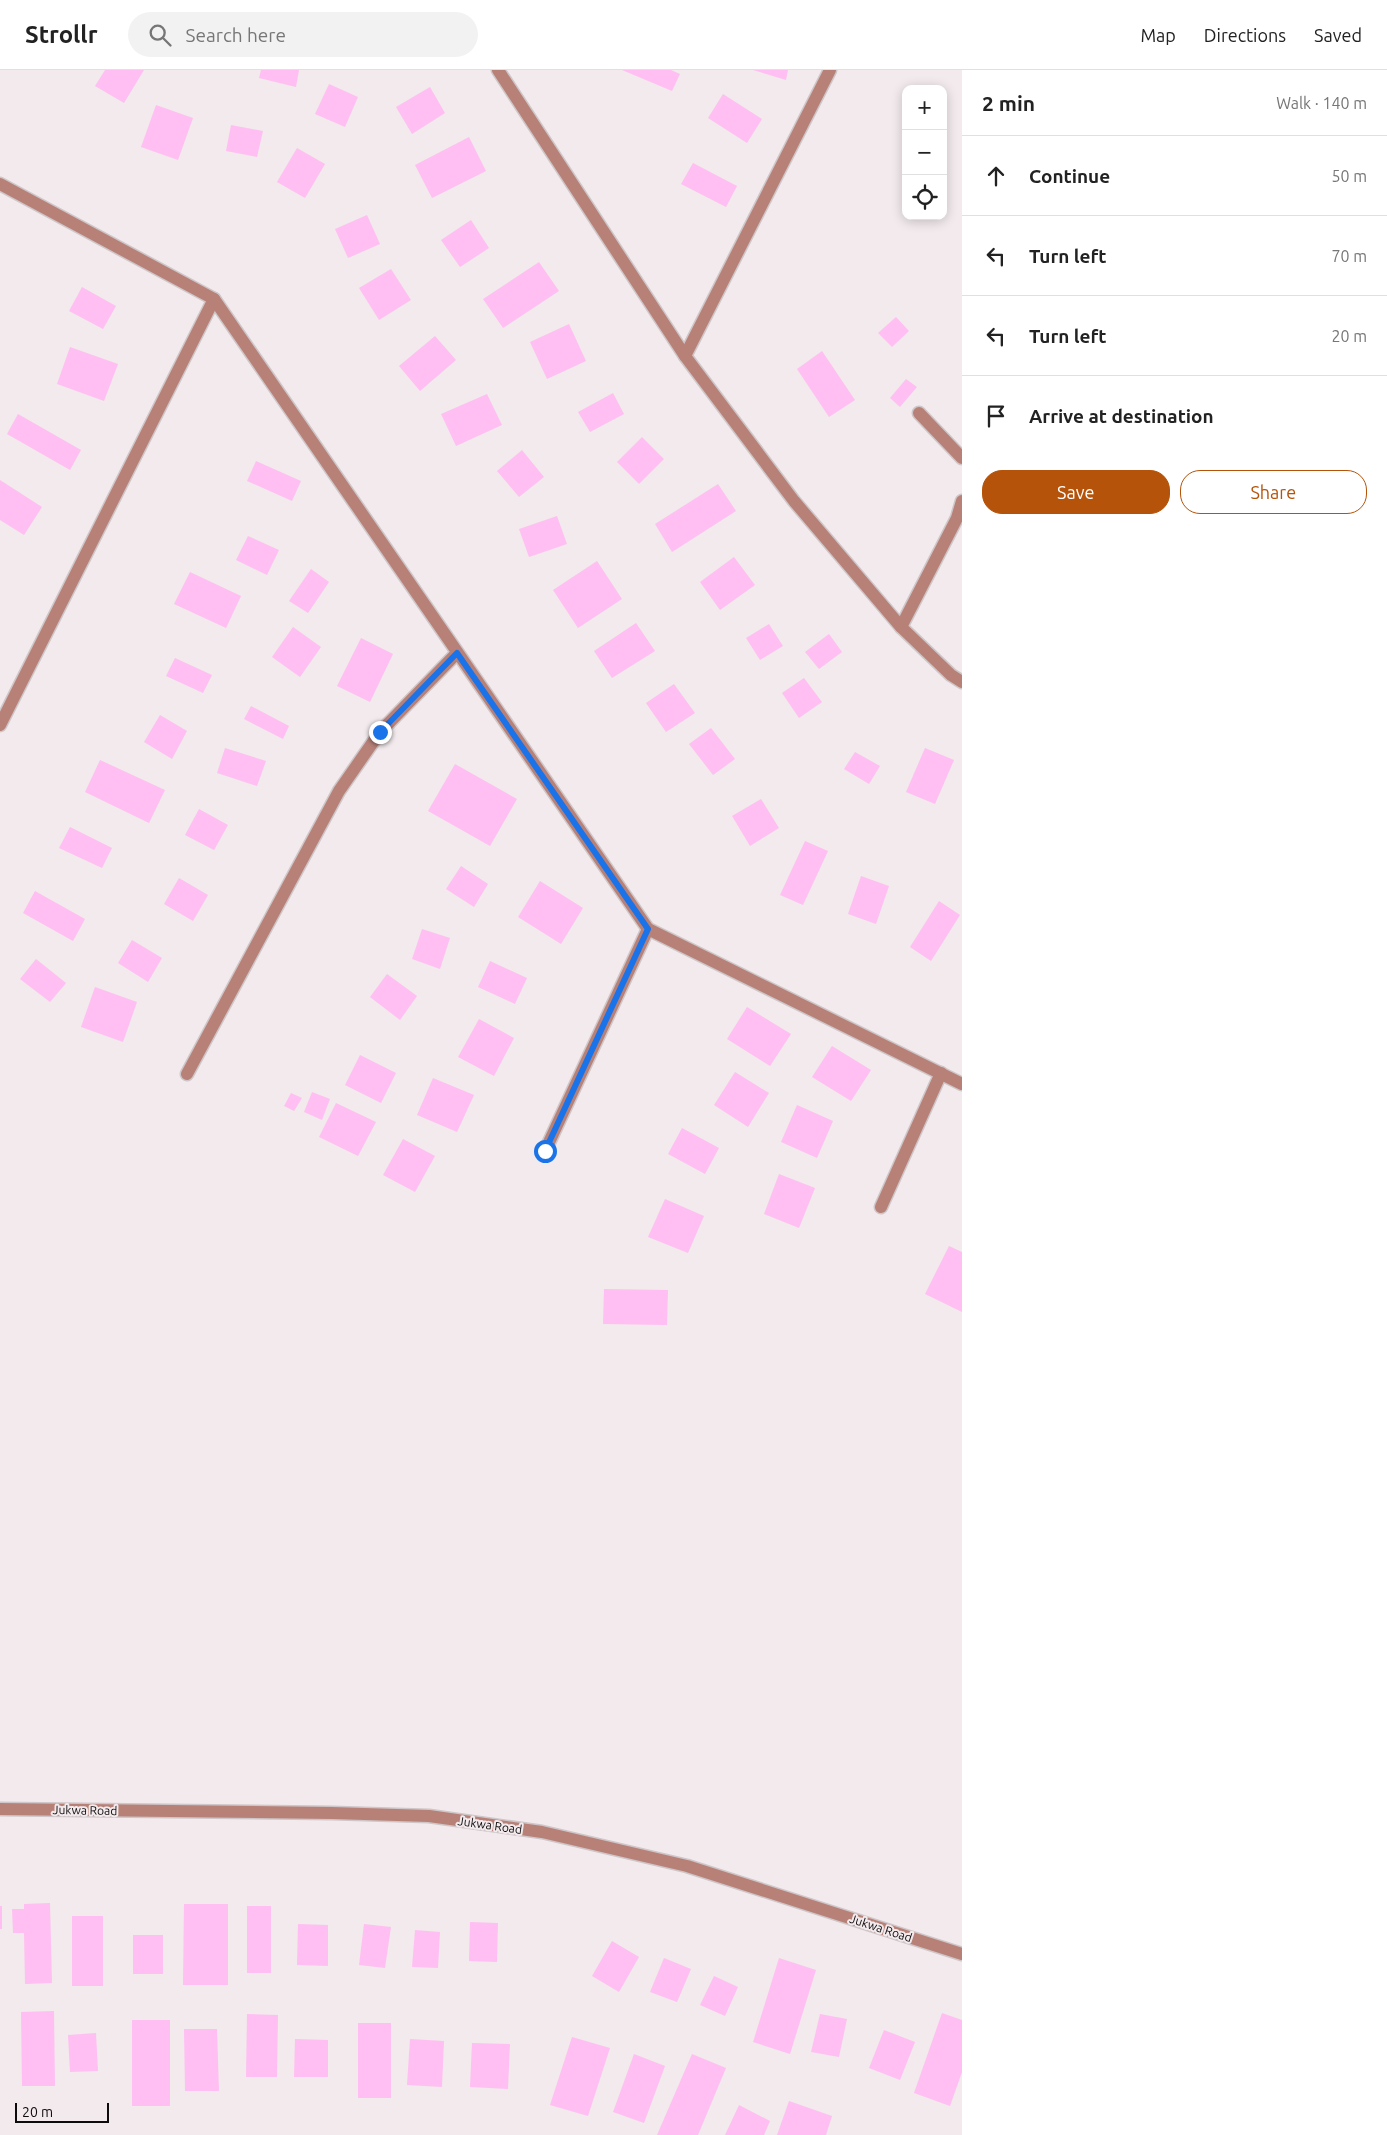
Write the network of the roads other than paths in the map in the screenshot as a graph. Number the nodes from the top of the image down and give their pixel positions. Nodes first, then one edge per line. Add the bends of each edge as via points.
1 (498, 70) edge
2 (830, 70) edge
3 (0, 184) edge
4 (214, 299) junction
5 (685, 356) junction
6 (919, 413) dead end
7 (962, 458) edge
8 (962, 501) edge
9 (901, 627) junction
10 (457, 653) junction
11 (962, 682) edge
12 (0, 725) edge
13 (648, 929) junction
14 (941, 1073) junction
15 (188, 1074) dead end
16 (962, 1084) edge
17 (545, 1151) dead end
18 (881, 1207) dead end
19 (0, 1809) edge
20 (962, 1954) edge

1 - 5 street
2 - 5 street
3 - 4 street
4 - 10 street
4 - 12 street
5 - 9 street via 794,501
6 - 7 street
8 - 9 street
9 - 11 street
10 - 13 street
10 - 15 street via 380,732 339,791
13 - 14 street
13 - 17 street
14 - 16 street
14 - 18 street
19 - 20 street, Jukwa Road via 429,1816 542,1832 687,1866

